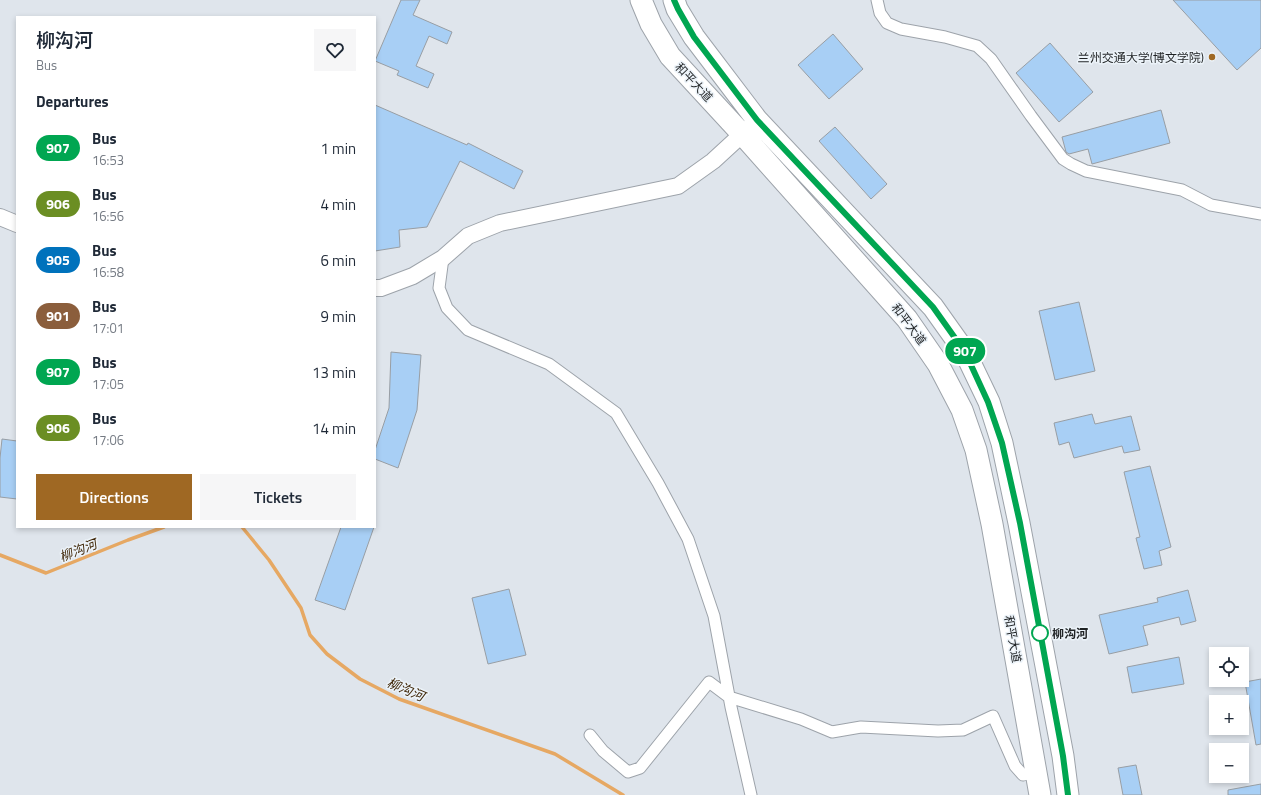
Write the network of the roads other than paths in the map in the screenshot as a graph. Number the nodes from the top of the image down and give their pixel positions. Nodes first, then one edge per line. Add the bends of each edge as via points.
1 (641, 0) edge
2 (674, 0) edge
3 (877, 0) edge
4 (757, 120) junction
5 (742, 134) junction
6 (1261, 214) edge
7 (0, 217) edge
8 (16, 224) edge
9 (443, 258) junction
10 (376, 288) edge
11 (730, 697) junction
12 (590, 735) dead end
13 (1037, 772) junction
14 (751, 795) edge
15 (1040, 795) edge
16 (1068, 795) edge

1 - 5 highway, 和平大道 via 650,24 670,56
2 - 4 highway, 和平大道 via 694,37
3 - 6 street via 880,13 887,23 901,30 945,37 977,46 991,59 1063,159 1071,164 1086,171 1182,190 1211,205
4 - 5 street
4 - 16 highway, 和平大道 via 933,307 965,352 988,402 1002,443 1020,523
5 - 9 street via 713,161 678,186 500,223 468,236
5 - 13 highway, 和平大道 via 907,319 938,364 962,410 976,450 992,524
7 - 8 street
9 - 10 street via 412,276
9 - 11 street via 439,288 447,308 468,330 549,364 616,413 688,539 714,616
11 - 12 street via 709,682 651,756 640,768 628,772 603,751
11 - 13 street via 801,719 832,732 861,727 963,730 993,716 1015,766 1023,775
11 - 14 street
13 - 15 highway, 和平大道

